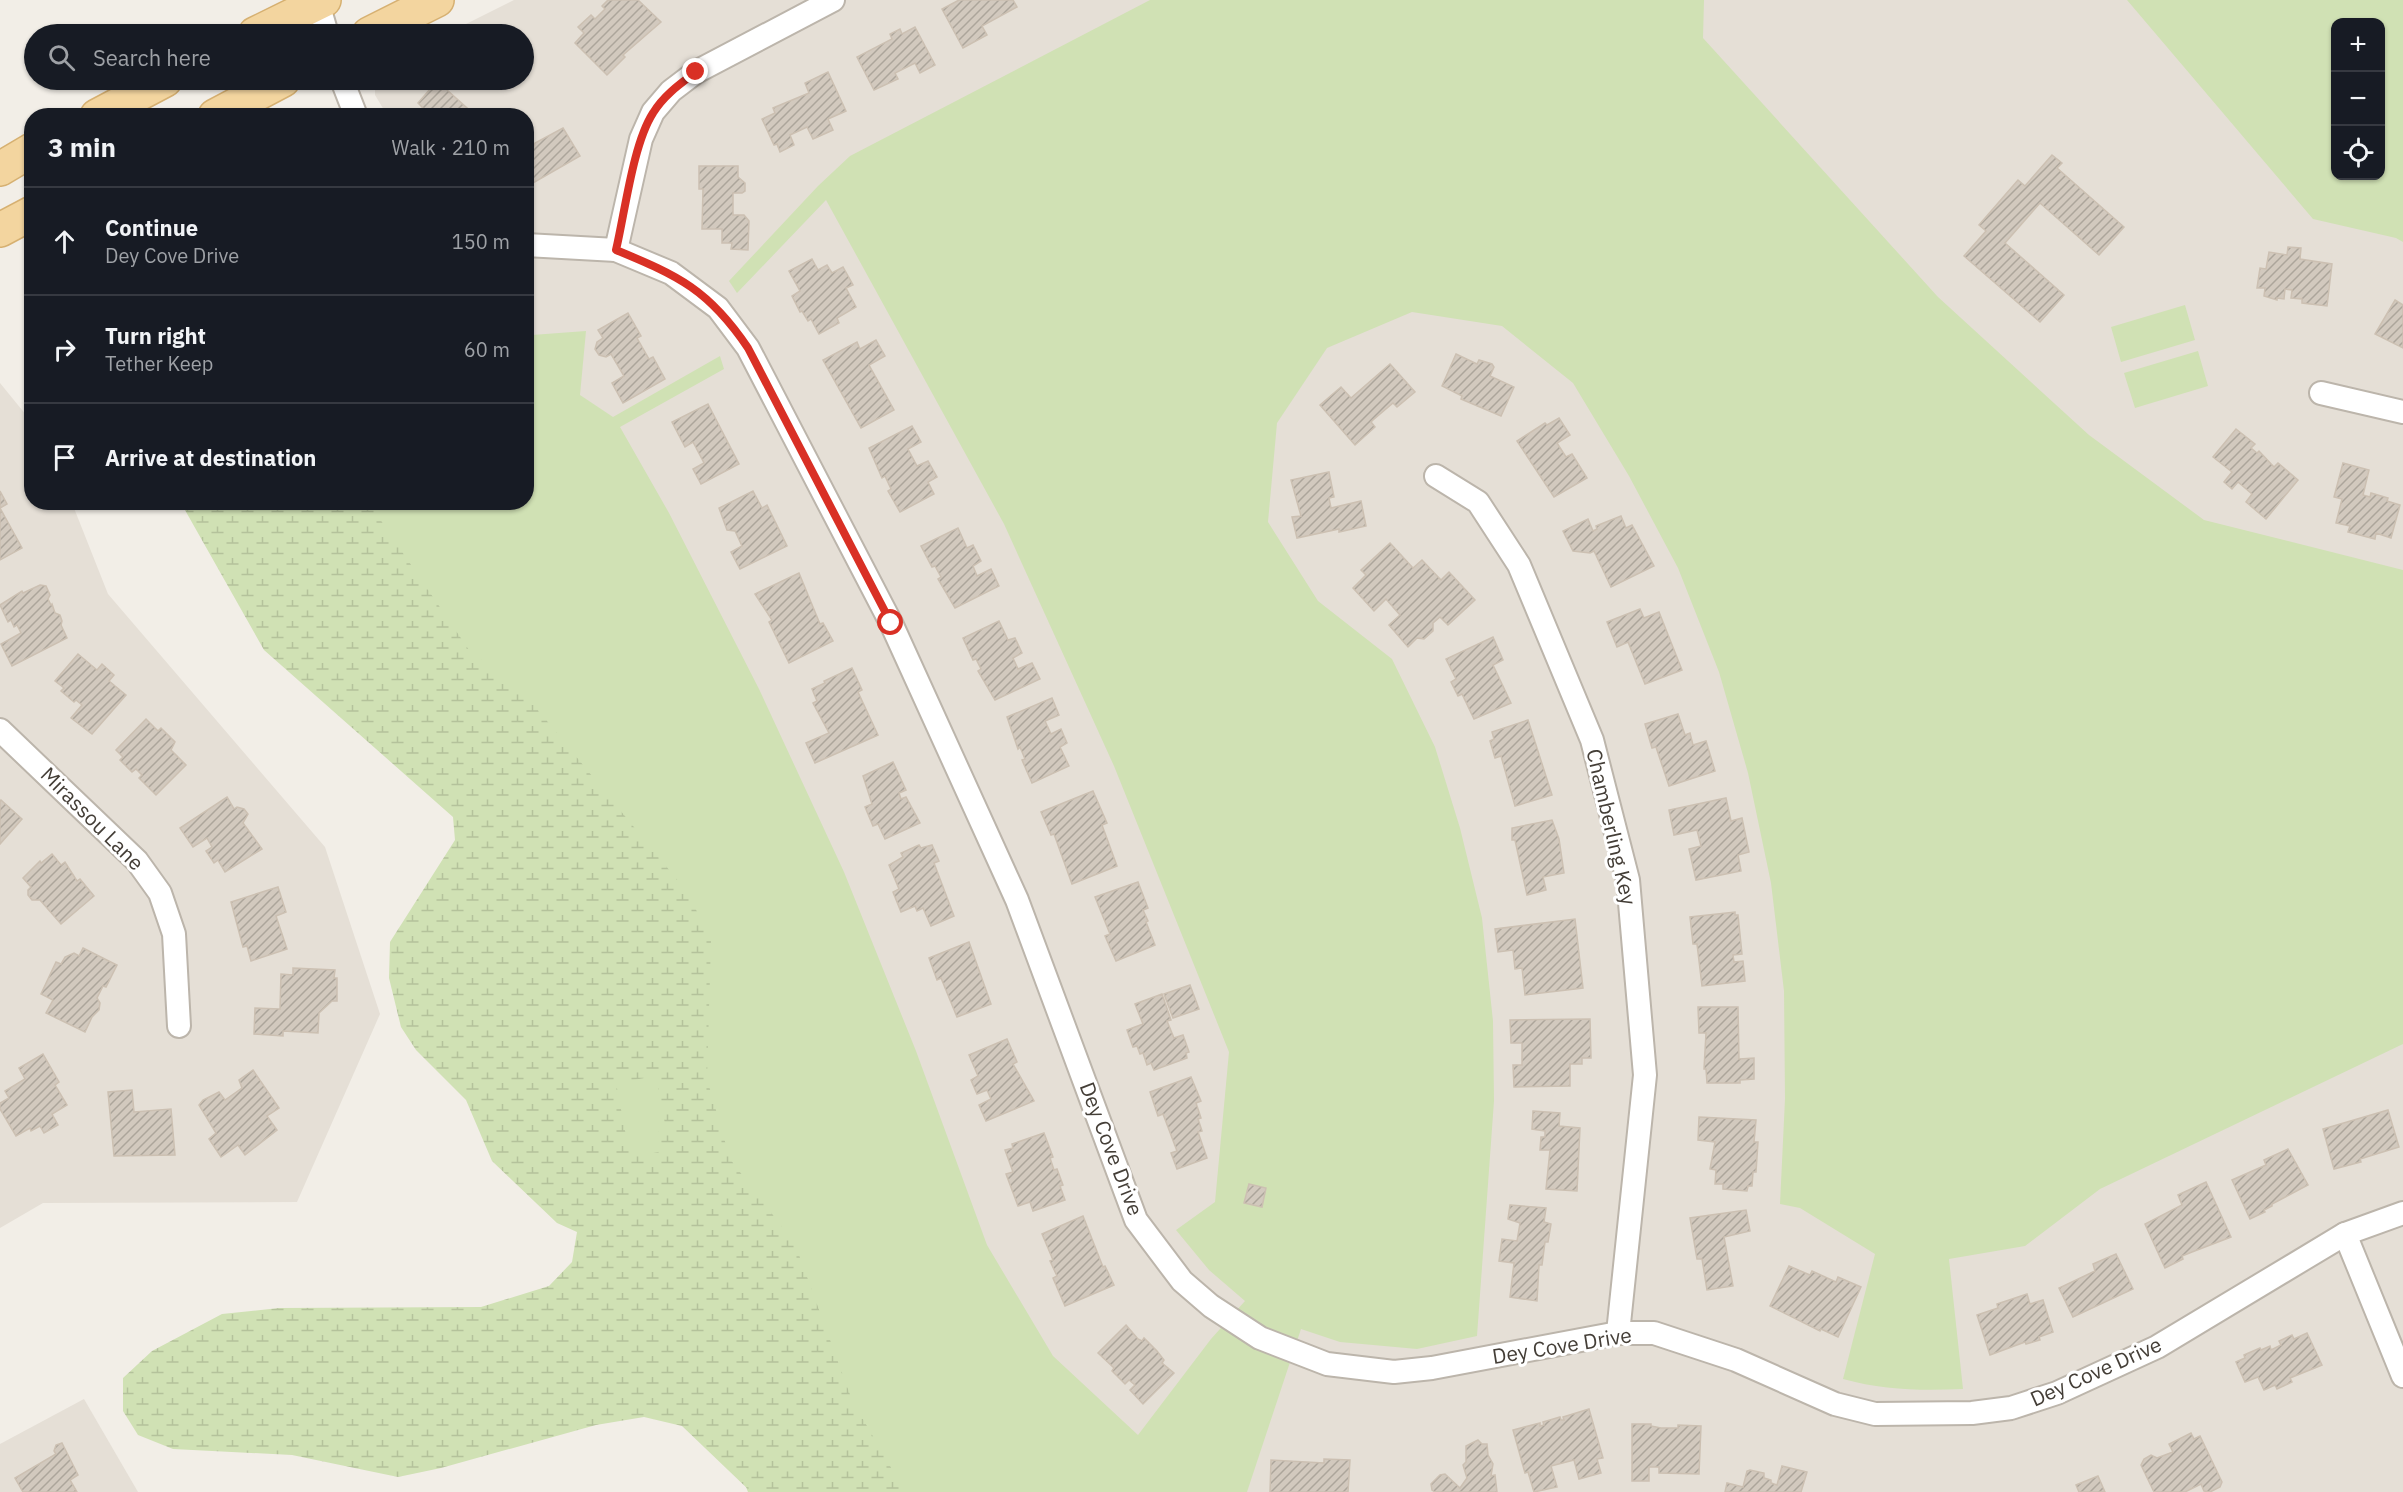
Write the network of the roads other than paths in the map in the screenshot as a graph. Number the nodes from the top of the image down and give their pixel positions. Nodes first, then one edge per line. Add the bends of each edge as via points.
1 (437, 0) edge
2 (833, 0) edge
3 (320, 1) edge
4 (275, 24) edge
5 (325, 24) edge
6 (389, 24) edge
7 (146, 90) edge
8 (264, 90) edge
9 (346, 90) edge
10 (112, 108) edge
11 (230, 108) edge
12 (353, 108) edge
13 (24, 155) edge
14 (0, 169) edge
15 (24, 217) edge
16 (0, 230) edge
17 (534, 245) edge
18 (616, 250) junction
19 (2321, 393) dead end
20 (2403, 412) edge
21 (1436, 476) dead end
22 (0, 730) edge
23 (179, 1026) dead end
24 (2403, 1213) edge
25 (2344, 1234) junction
26 (1618, 1333) junction
27 (2403, 1376) edge

1 - 6 main road
2 - 18 street via 696,72 671,91 653,112 641,139
3 - 4 main road
3 - 5 street
7 - 10 main road
8 - 11 main road
9 - 12 street
13 - 14 main road
15 - 16 main road
17 - 18 street, Dey Cove Drive
18 - 26 street, Dey Cove Drive via 670,273 703,295 726,317 748,348 891,623 1017,900 1136,1220 1182,1281 1211,1306 1260,1338 1327,1365 1394,1371 1432,1368
19 - 20 street
21 - 26 street, Chamberling Key via 1478,502 1518,565 1592,740 1628,880 1645,1075
22 - 23 street, Mirassou Lane via 137,861 160,893 174,933
24 - 25 street, Dey Cove Drive
25 - 26 street, Dey Cove Drive via 2157,1347 2057,1393 2011,1408 1972,1413 1875,1414 1835,1404 1737,1360 1693,1345 1654,1333
25 - 27 street

